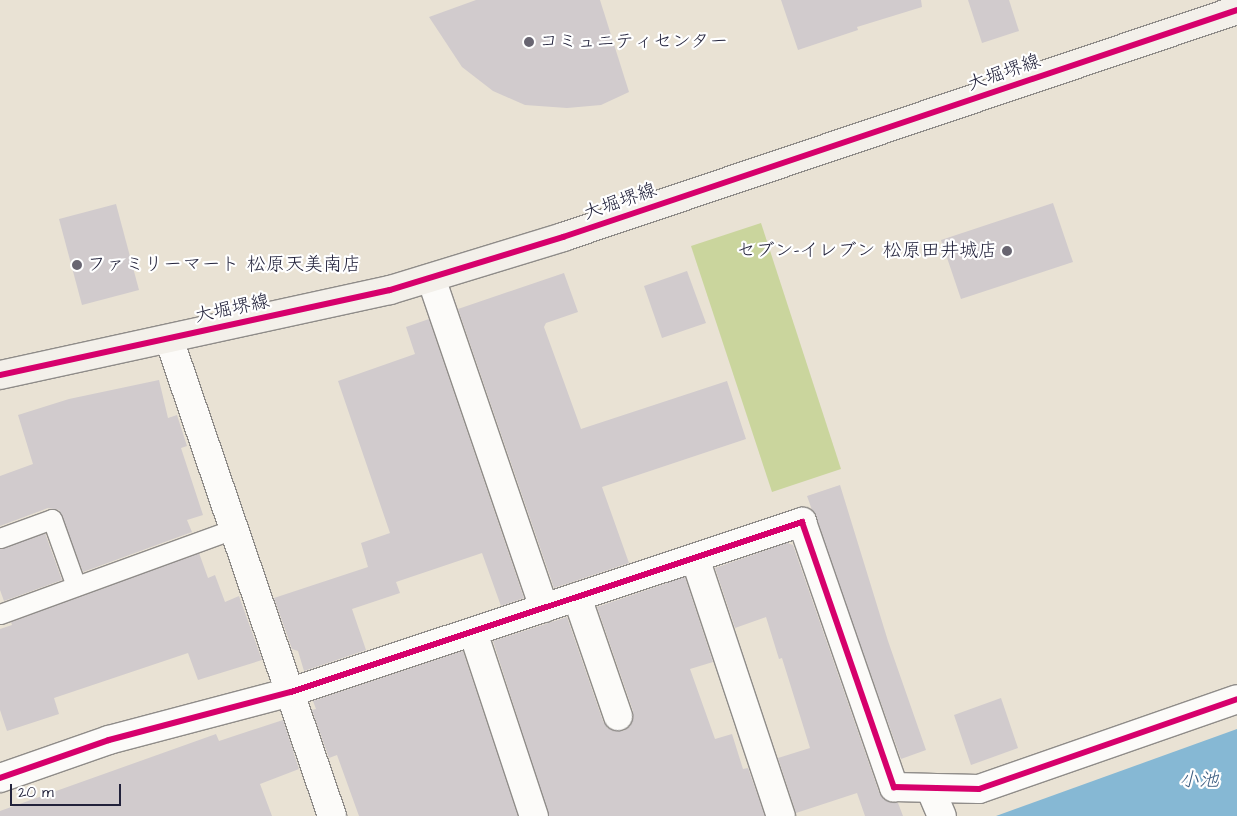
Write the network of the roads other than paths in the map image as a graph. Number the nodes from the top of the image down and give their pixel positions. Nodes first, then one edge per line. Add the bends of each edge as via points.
1 (1237, 10) edge
2 (431, 278) junction
3 (169, 338) junction
4 (0, 375) edge
5 (236, 528) junction
6 (0, 538) edge
7 (695, 558) junction
8 (76, 586) junction
9 (577, 597) junction
10 (544, 608) junction
11 (0, 614) edge
12 (473, 632) junction
13 (291, 692) junction
14 (1237, 699) edge
15 (618, 716) dead end
16 (0, 778) edge
17 (930, 788) junction
18 (332, 816) edge
19 (534, 816) edge
20 (781, 816) edge
21 (942, 816) edge

1 - 2 main road, 大堀堺線 via 563,237
2 - 3 main road, 大堀堺線 via 390,290
2 - 10 street
3 - 4 main road, 大堀堺線
3 - 5 street
5 - 8 lane
5 - 13 street
6 - 8 lane via 52,519
7 - 9 street
7 - 17 street via 802,522 894,787
7 - 20 street
8 - 11 lane
9 - 10 street
9 - 15 street
10 - 12 street
12 - 13 street
12 - 19 street
13 - 16 street via 108,740
13 - 18 street
14 - 17 street via 979,789
17 - 21 street

